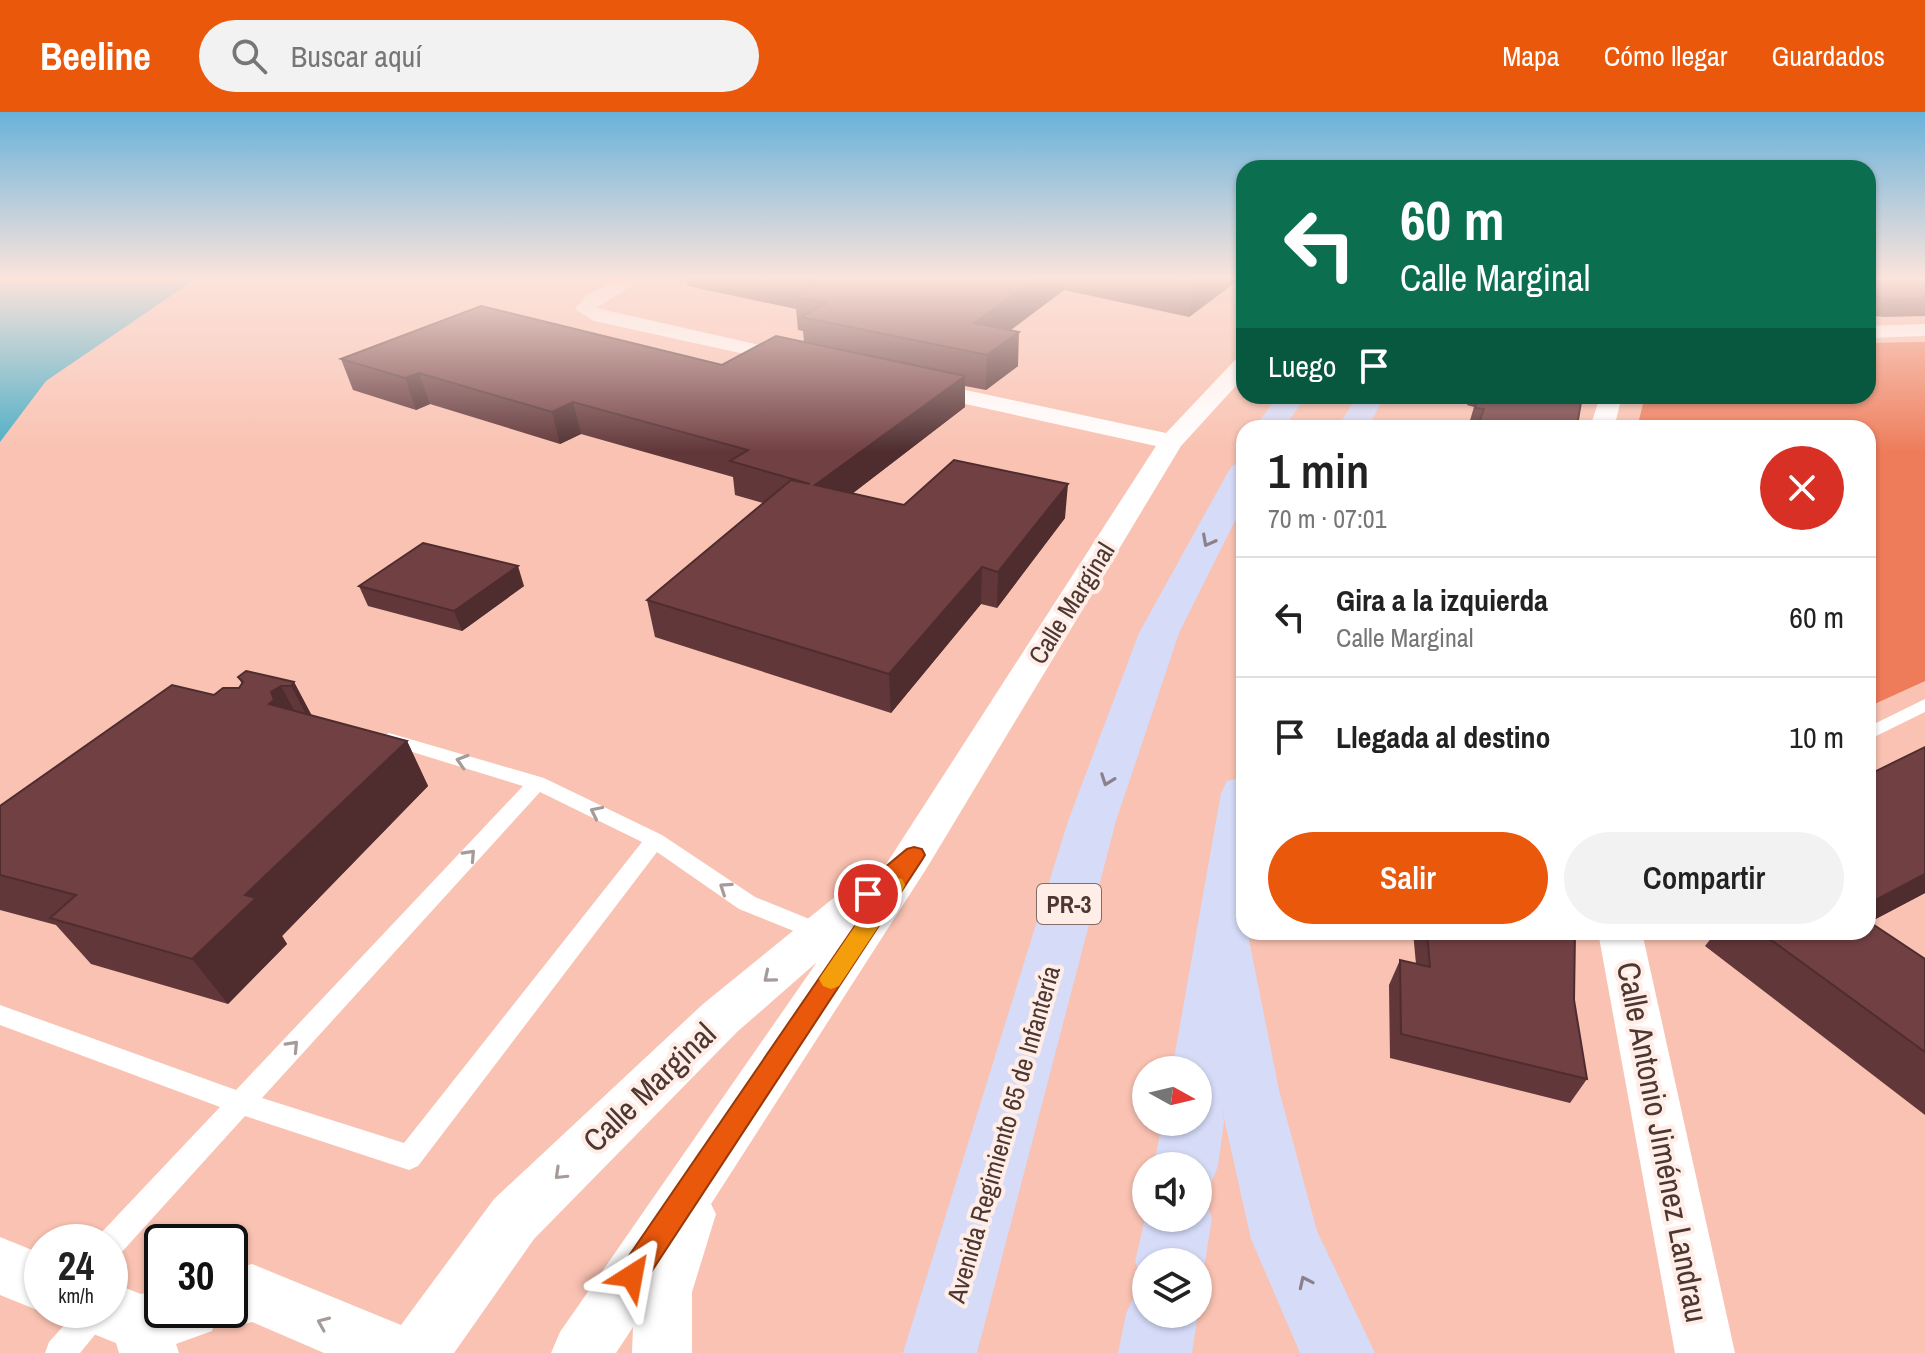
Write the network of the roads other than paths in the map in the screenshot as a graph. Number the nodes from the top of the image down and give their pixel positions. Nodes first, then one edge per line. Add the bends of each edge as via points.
1 (689, 336) edge
2 (812, 363) edge
3 (1236, 373) edge
4 (890, 381) edge
5 (1171, 442) junction
6 (1236, 487) edge
7 (1925, 705) edge
8 (1876, 730) edge
9 (381, 739) edge
10 (537, 783) junction
11 (655, 840) junction
12 (1236, 850) edge
13 (914, 855) junction
14 (821, 933) junction
15 (1622, 940) edge
16 (1223, 943) junction
17 (0, 1015) edge
18 (1204, 1056) edge
19 (240, 1103) junction
20 (701, 1173) junction
21 (128, 1224) edge
22 (0, 1266) edge
23 (24, 1276) edge
24 (248, 1294) edge
25 (137, 1321) edge
26 (1159, 1328) edge
27 (60, 1353) edge
28 (395, 1353) edge
29 (418, 1353) edge
30 (581, 1353) edge
31 (662, 1353) edge
32 (940, 1353) edge
33 (1155, 1353) edge
34 (1338, 1353) edge
35 (1705, 1353) edge

1 - 2 street
3 - 5 street, Calle Marginal
4 - 5 street
5 - 13 street, Calle Marginal
6 -> 32 main road, Avenida Regimiento 65 de Infantería / PR-3 via 1159,633 1092,821
7 - 8 lane
10 -> 9 lane
11 -> 10 lane
19 -> 10 lane
14 -> 11 lane via 747,903
11 - 19 lane via 409,1157
12 - 16 main road
13 - 14 street, Calle Marginal
13 - 20 street, Calle Marginal
14 -> 29 street, Calle Marginal via 720,1018 514,1219
15 - 35 street, Calle Antonio Jiménez Landrau
16 - 18 main road
34 -> 16 main road via 1285,1239 1248,1090
17 - 19 lane
19 - 21 lane
20 - 30 street, Calle Marginal
20 - 31 street via 663,1292
22 - 23 street
28 -> 24 street
25 - 27 lane
26 - 33 main road

